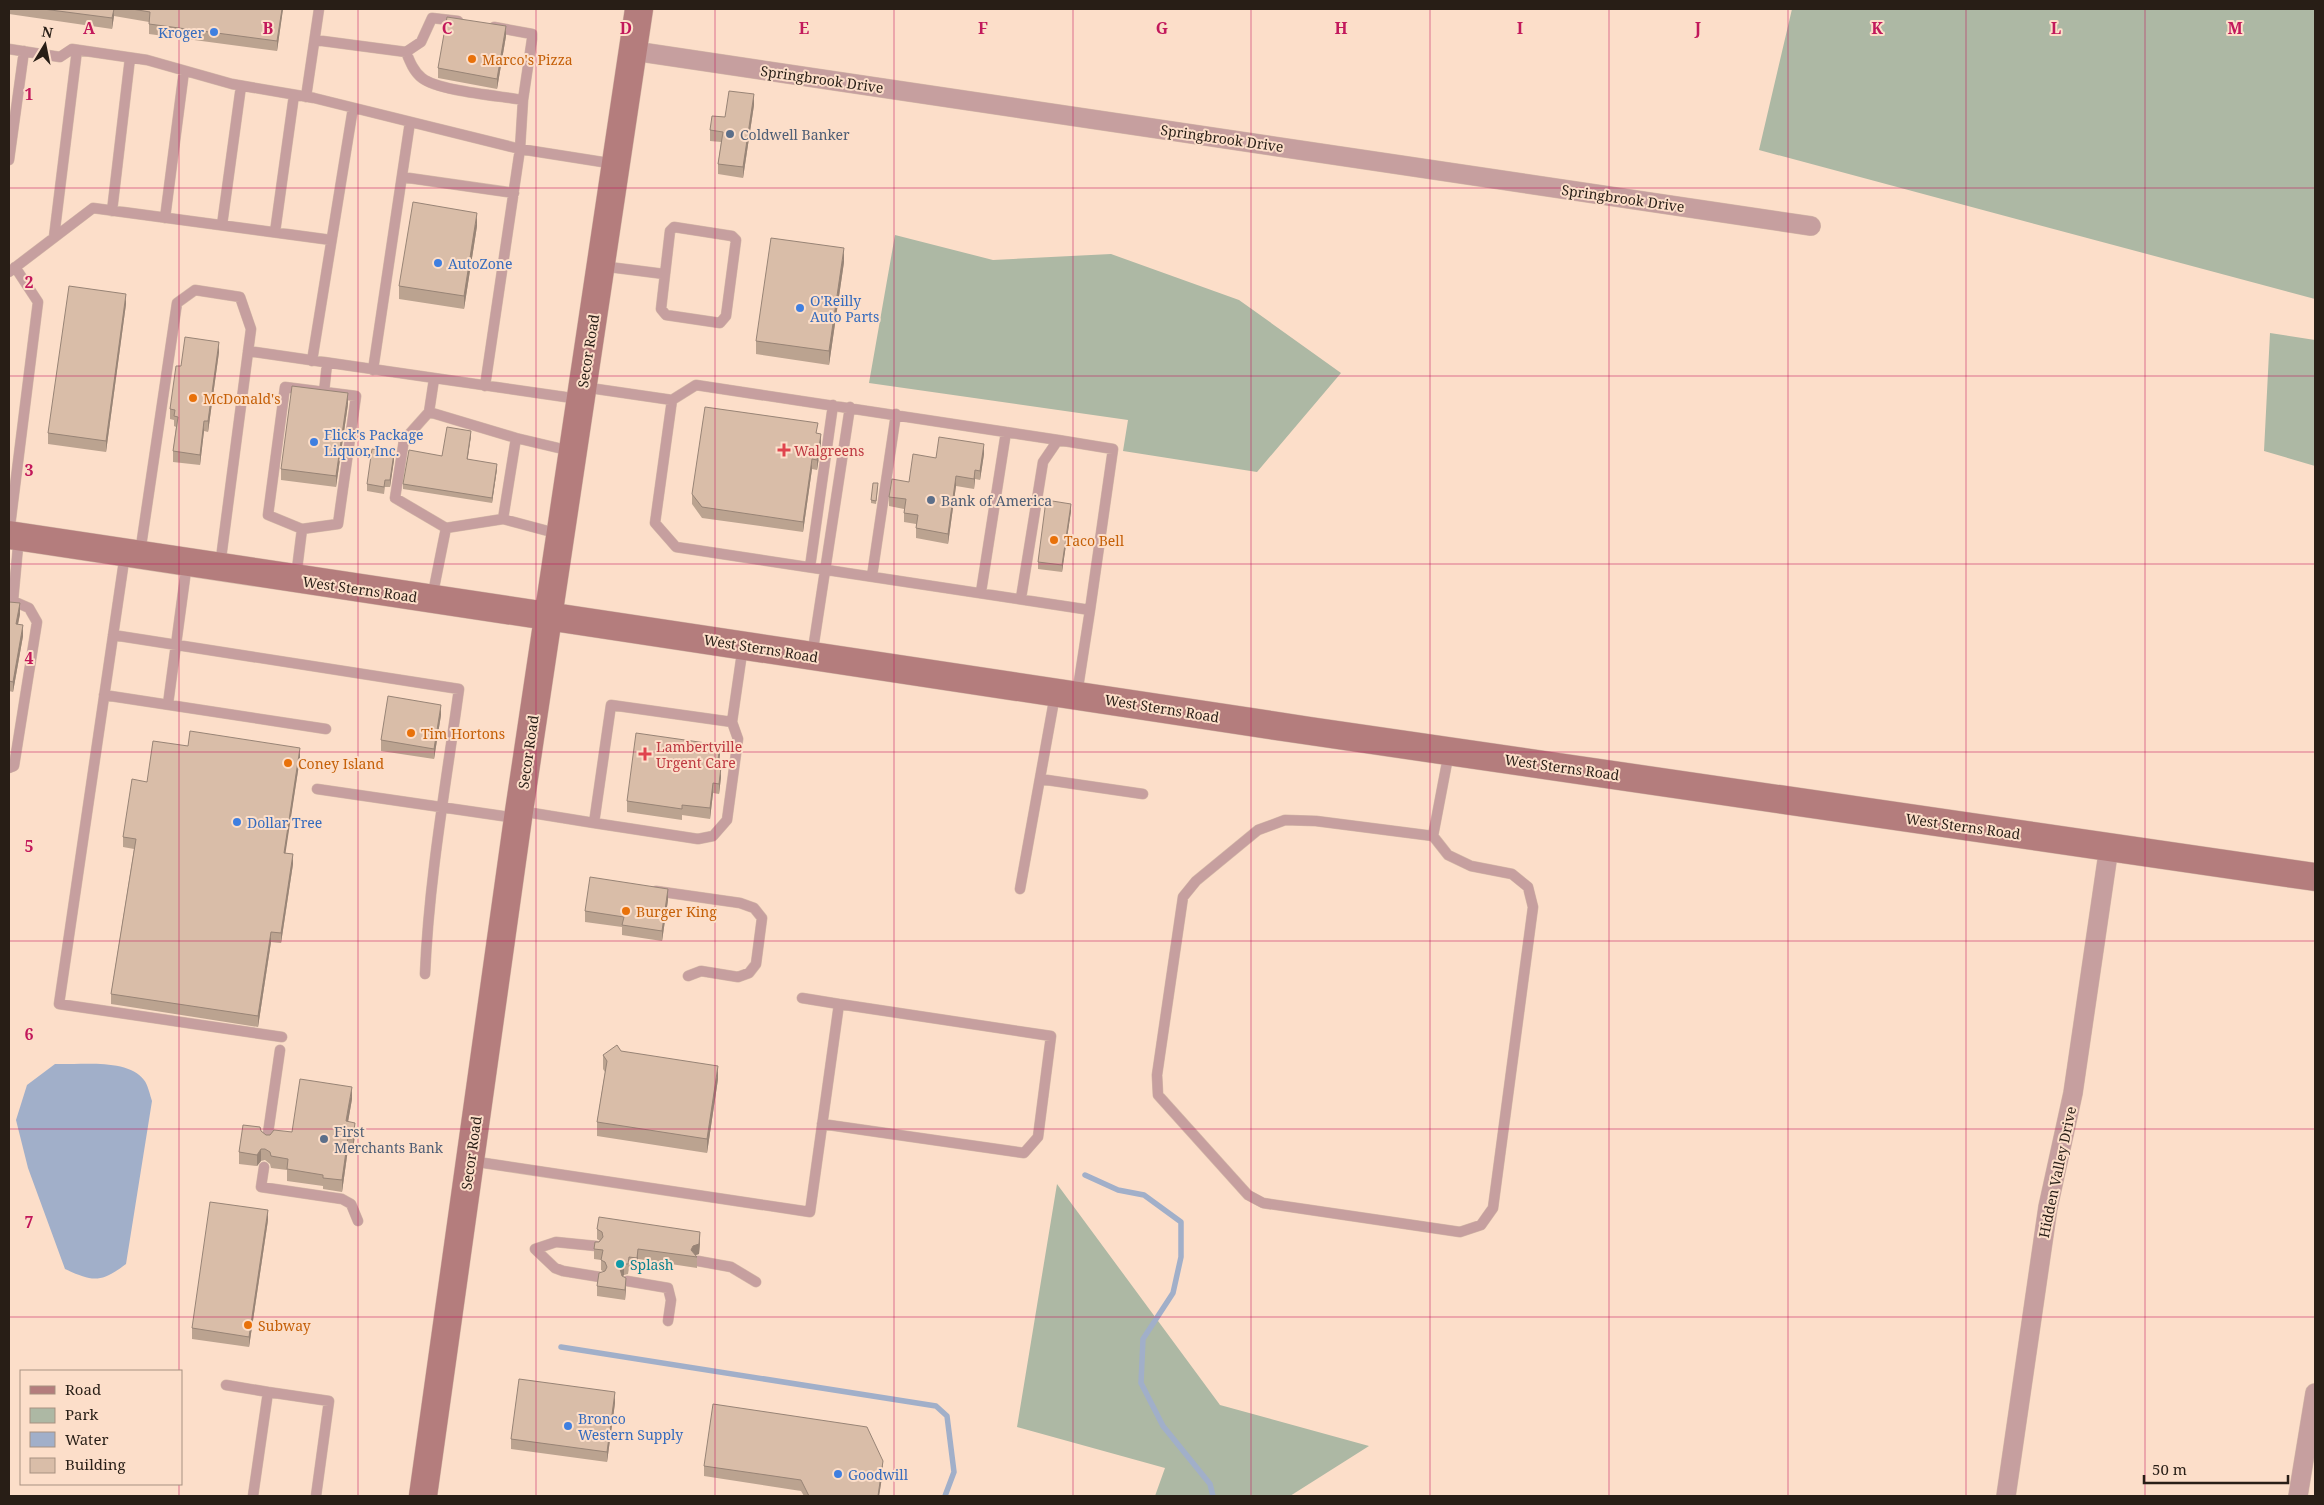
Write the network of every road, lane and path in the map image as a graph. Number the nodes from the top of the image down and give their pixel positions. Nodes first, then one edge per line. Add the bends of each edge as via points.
1 (319, 9) edge
2 (640, 9) edge
3 (315, 40) junction
4 (9, 49) edge
5 (77, 50) junction
6 (24, 51) junction
7 (634, 51) junction
8 (406, 52) junction
9 (130, 58) junction
10 (184, 71) junction
11 (241, 86) junction
12 (294, 95) junction
13 (306, 97) junction
14 (523, 100) junction
15 (353, 108) junction
16 (410, 122) junction
17 (520, 149) junction
18 (9, 160) edge
19 (616, 164) junction
20 (402, 177) junction
21 (514, 193) junction
22 (112, 210) junction
23 (165, 218) junction
24 (222, 225) junction
25 (1811, 226) dead end
26 (275, 232) junction
27 (54, 237) junction
28 (332, 240) junction
29 (601, 266) junction
30 (12, 270) edge
31 (664, 274) junction
32 (248, 351) junction
33 (312, 362) junction
34 (328, 364) junction
35 (373, 370) junction
36 (434, 379) junction
37 (485, 386) junction
38 (324, 392) junction
39 (581, 393) junction
40 (672, 400) junction
41 (833, 405) junction
42 (850, 407) junction
43 (429, 412) junction
44 (896, 414) junction
45 (1006, 432) junction
46 (516, 438) junction
47 (1058, 440) junction
48 (573, 451) junction
49 (503, 519) junction
50 (446, 528) junction
51 (302, 529) junction
52 (560, 534) junction
53 (12, 535) edge
54 (133, 554) junction
55 (187, 562) junction
56 (219, 567) junction
57 (810, 567) junction
58 (825, 569) junction
59 (872, 576) junction
60 (295, 579) junction
61 (982, 592) junction
62 (1021, 598) junction
63 (432, 600) junction
64 (1090, 610) junction
65 (548, 616) junction
66 (113, 635) junction
67 (175, 645) junction
68 (743, 645) junction
69 (812, 656) junction
70 (1066, 693) junction
71 (104, 695) junction
72 (168, 704) junction
73 (732, 722) junction
74 (326, 729) dead end
75 (1450, 751) junction
76 (9, 768) edge
77 (1040, 779) junction
78 (317, 789) dead end
79 (1143, 794) dead end
80 (442, 807) junction
81 (519, 815) junction
82 (594, 823) junction
83 (1433, 836) junction
84 (2109, 847) junction
85 (2315, 877) edge
86 (644, 889) edge
87 (1020, 889) dead end
88 (424, 974) dead end
89 (688, 976) dead end
90 (802, 998) dead end
91 (839, 1004) junction
92 (282, 1037) dead end
93 (280, 1050) dead end
94 (822, 1124) junction
95 (268, 1140) edge
96 (470, 1161) junction
97 (264, 1167) dead end
98 (358, 1221) dead end
99 (596, 1246) edge
100 (698, 1261) dead end
101 (600, 1277) edge
102 (628, 1281) edge
103 (756, 1282) dead end
104 (668, 1321) dead end
105 (226, 1386) dead end
106 (268, 1392) junction
107 (2315, 1393) edge
108 (254, 1496) edge
109 (316, 1496) edge
110 (423, 1496) edge
111 (2006, 1496) edge
112 (2298, 1496) edge

1 - 3 lane
2 - 7 main road, Secor Road
3 - 8 lane
3 - 13 lane
4 - 6 lane
5 - 6 lane via 72,49 60,57
5 - 9 lane
5 - 27 lane
6 - 18 lane
7 - 19 main road, Secor Road
7 - 25 street, Springbrook Drive
8 - 14 lane via 415,70 429,83
8 - 14 lane via 420,42 432,18 532,34
9 - 10 lane
9 - 22 lane
10 - 11 lane
10 - 23 lane
11 - 12 lane
11 - 24 lane
12 - 13 lane
12 - 26 lane
13 - 15 lane
14 - 17 lane
15 - 16 lane
15 - 28 lane
16 - 17 lane
16 - 20 lane
17 - 19 lane
17 - 21 lane
19 - 29 main road, Secor Road
20 - 21 lane
20 - 35 lane
21 - 37 lane
22 - 23 lane
22 - 27 lane via 93,208
23 - 24 lane
24 - 26 lane
26 - 28 lane
27 - 30 lane
28 - 33 lane
29 - 31 lane
29 - 39 main road, Secor Road
30 - 53 lane via 38,302
31 - 31 lane via 670,231 674,227 732,236 736,240 726,316 720,323 666,315 661,309
32 - 33 lane
32 - 54 lane via 251,329 240,298 195,290 177,303
32 - 56 lane
33 - 34 lane
34 - 35 lane
34 - 38 lane
35 - 36 lane
36 - 37 lane
36 - 43 lane
37 - 39 lane
38 - 51 lane via 356,396 338,524
38 - 51 lane via 286,387 268,514
39 - 40 lane
39 - 48 main road, Secor Road
40 - 41 lane via 696,384
40 - 57 lane via 655,523 676,547
41 - 42 lane
41 - 57 lane
42 - 44 lane
42 - 58 lane
43 - 46 lane
43 - 50 lane via 404,440 395,498
44 - 45 lane
44 - 59 lane
45 - 47 lane
45 - 61 lane
46 - 48 lane
46 - 49 lane
47 - 62 lane via 1043,462
47 - 64 lane via 1113,449
48 - 52 main road, Secor Road
49 - 50 lane
49 - 52 lane
50 - 63 lane
51 - 60 lane
52 - 65 main road, Secor Road
53 - 54 main road, West Sterns Road
53 - 76 lane via 13,601 29,608 37,622 14,766
54 - 55 main road, West Sterns Road
54 - 66 lane
55 - 56 main road, West Sterns Road
55 - 67 lane
56 - 60 main road, West Sterns Road
57 - 58 lane
58 - 59 lane
58 - 69 lane
59 - 61 lane
60 - 63 main road, West Sterns Road
61 - 62 lane
62 - 64 lane
63 - 65 main road, West Sterns Road
64 - 70 lane
65 - 68 main road, West Sterns Road
65 - 81 main road, Secor Road
66 - 67 lane
66 - 71 lane
67 - 72 lane
67 - 80 lane via 459,689
68 - 69 main road, West Sterns Road
68 - 73 lane
69 - 70 main road, West Sterns Road
70 - 75 main road, West Sterns Road
70 - 77 lane
71 - 72 lane
71 - 92 lane via 59,1004
72 - 74 lane
73 - 82 lane via 738,739 727,820 713,836 698,839
73 - 82 lane via 610,705
75 - 83 lane
75 - 84 main road, West Sterns Road
77 - 79 lane
77 - 87 lane
78 - 80 lane
80 - 81 lane
80 - 88 lane via 433,862
81 - 82 lane
81 - 96 main road, Secor Road
83 - 83 lane via 1285,820 1258,830 1196,881 1183,897 1156,1076 1158,1095 1248,1195 1263,1203 1460,1232 1481,1225 1493,1208 1533,908 1528,888 1512,874 1471,866 1448,855
84 - 85 main road, West Sterns Road
84 - 111 street, Hidden Valley Drive via 2073,1093 2048,1207
86 - 89 lane via 740,904 754,908 762,918 756,964 750,973 738,977 702,971
90 - 91 lane
91 - 94 lane
91 - 94 lane via 1051,1036 1038,1137 1024,1153
93 - 95 lane
94 - 96 lane via 810,1212
96 - 110 main road, Secor Road
97 - 98 lane via 261,1187 342,1199 351,1204
99 - 101 lane via 556,1242 535,1248 555,1268
100 - 103 lane via 731,1267
102 - 104 lane via 668,1288 671,1300
105 - 106 lane
106 - 108 lane
106 - 109 lane via 329,1401
107 - 112 street

